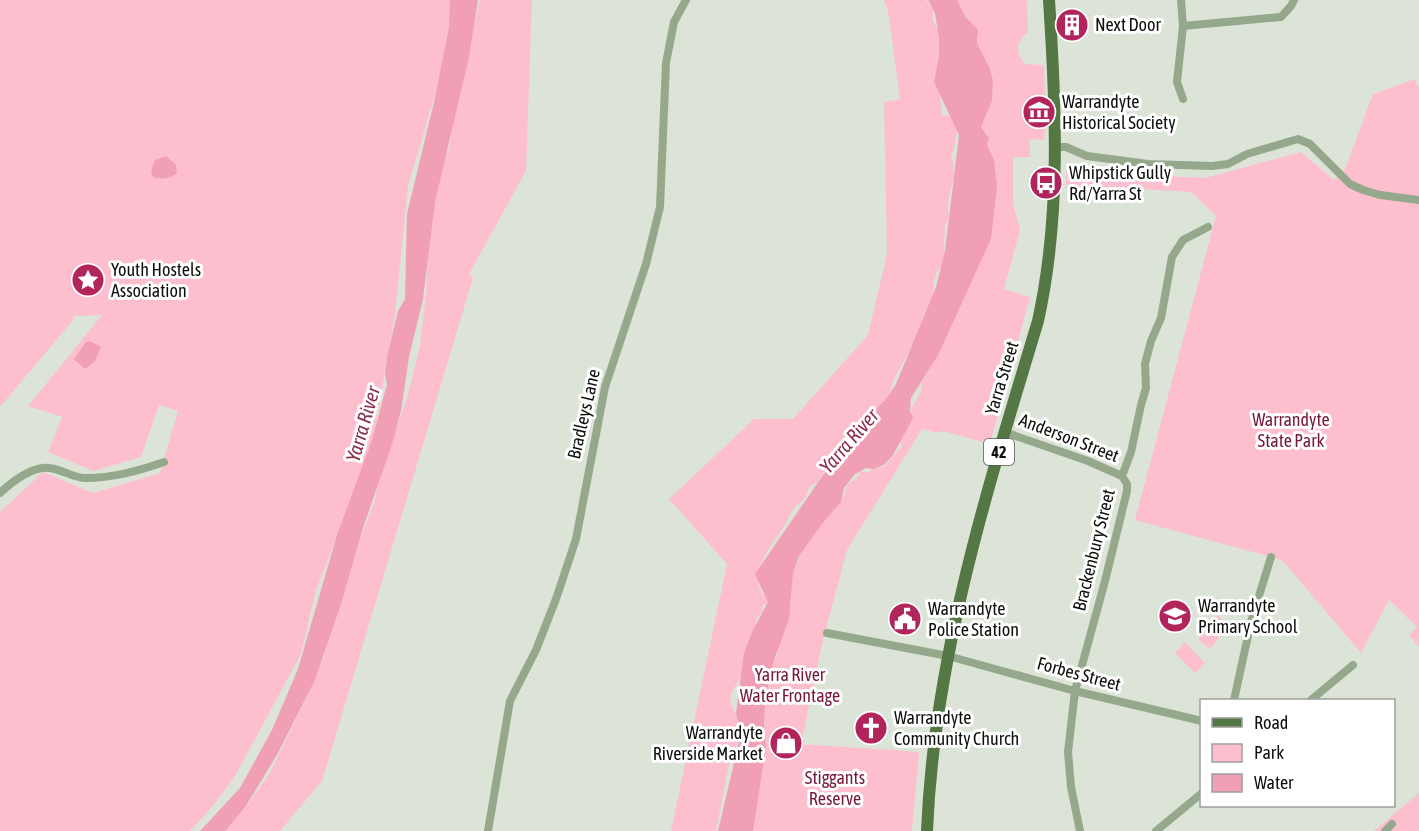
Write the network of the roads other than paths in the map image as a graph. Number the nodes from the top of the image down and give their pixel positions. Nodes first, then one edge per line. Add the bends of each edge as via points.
1 (686, 0) edge
2 (1048, 0) edge
3 (1181, 0) edge
4 (1294, 0) edge
5 (1183, 27) junction
6 (1183, 99) dead end
7 (1054, 147) junction
8 (1419, 200) edge
9 (1208, 227) dead end
10 (1005, 432) junction
11 (164, 462) dead end
12 (1122, 476) junction
13 (1, 492) edge
14 (1271, 557) dead end
15 (827, 633) dead end
16 (948, 656) junction
17 (1353, 665) dead end
18 (1075, 691) junction
19 (1095, 696) junction
20 (1234, 699) edge
21 (1312, 699) edge
22 (1072, 711) junction
23 (1200, 722) edge
24 (1200, 795) edge
25 (1392, 824) dead end
26 (488, 831) edge
27 (927, 831) edge
28 (1080, 831) edge
29 (1156, 831) edge
30 (1385, 831) edge

1 - 26 street, Bradleys Lane via 674,21 666,63 660,207 646,264 605,387 576,539 536,650 510,700
2 - 7 main road, Yarra Street / 42
3 - 5 street
4 - 5 street via 1281,17
5 - 6 street via 1177,82
7 - 8 street via 1148,164 1212,166 1298,139 1310,144 1350,184 1380,195
7 - 10 main road, Yarra Street / 42 via 1045,288
9 - 12 street, Brackenbury Street via 1183,240 1172,257 1161,318 1145,364 1146,388
10 - 12 street, Anderson Street
10 - 16 main road, Yarra Street / 42
11 - 13 street via 93,478 48,467 33,470
12 - 18 street, Brackenbury Street via 1127,490
14 - 20 street via 1251,622
15 - 16 street, Forbes Street
16 - 18 street, Forbes Street
16 - 27 main road, Yarra Street / 42
17 - 21 street
18 - 19 street, Forbes Street
18 - 22 street, Brackenbury Street
19 - 22 street via 1082,700
19 - 23 street, Forbes Street
22 - 28 street, Brackenbury Street via 1068,752
24 - 29 street
25 - 30 street

